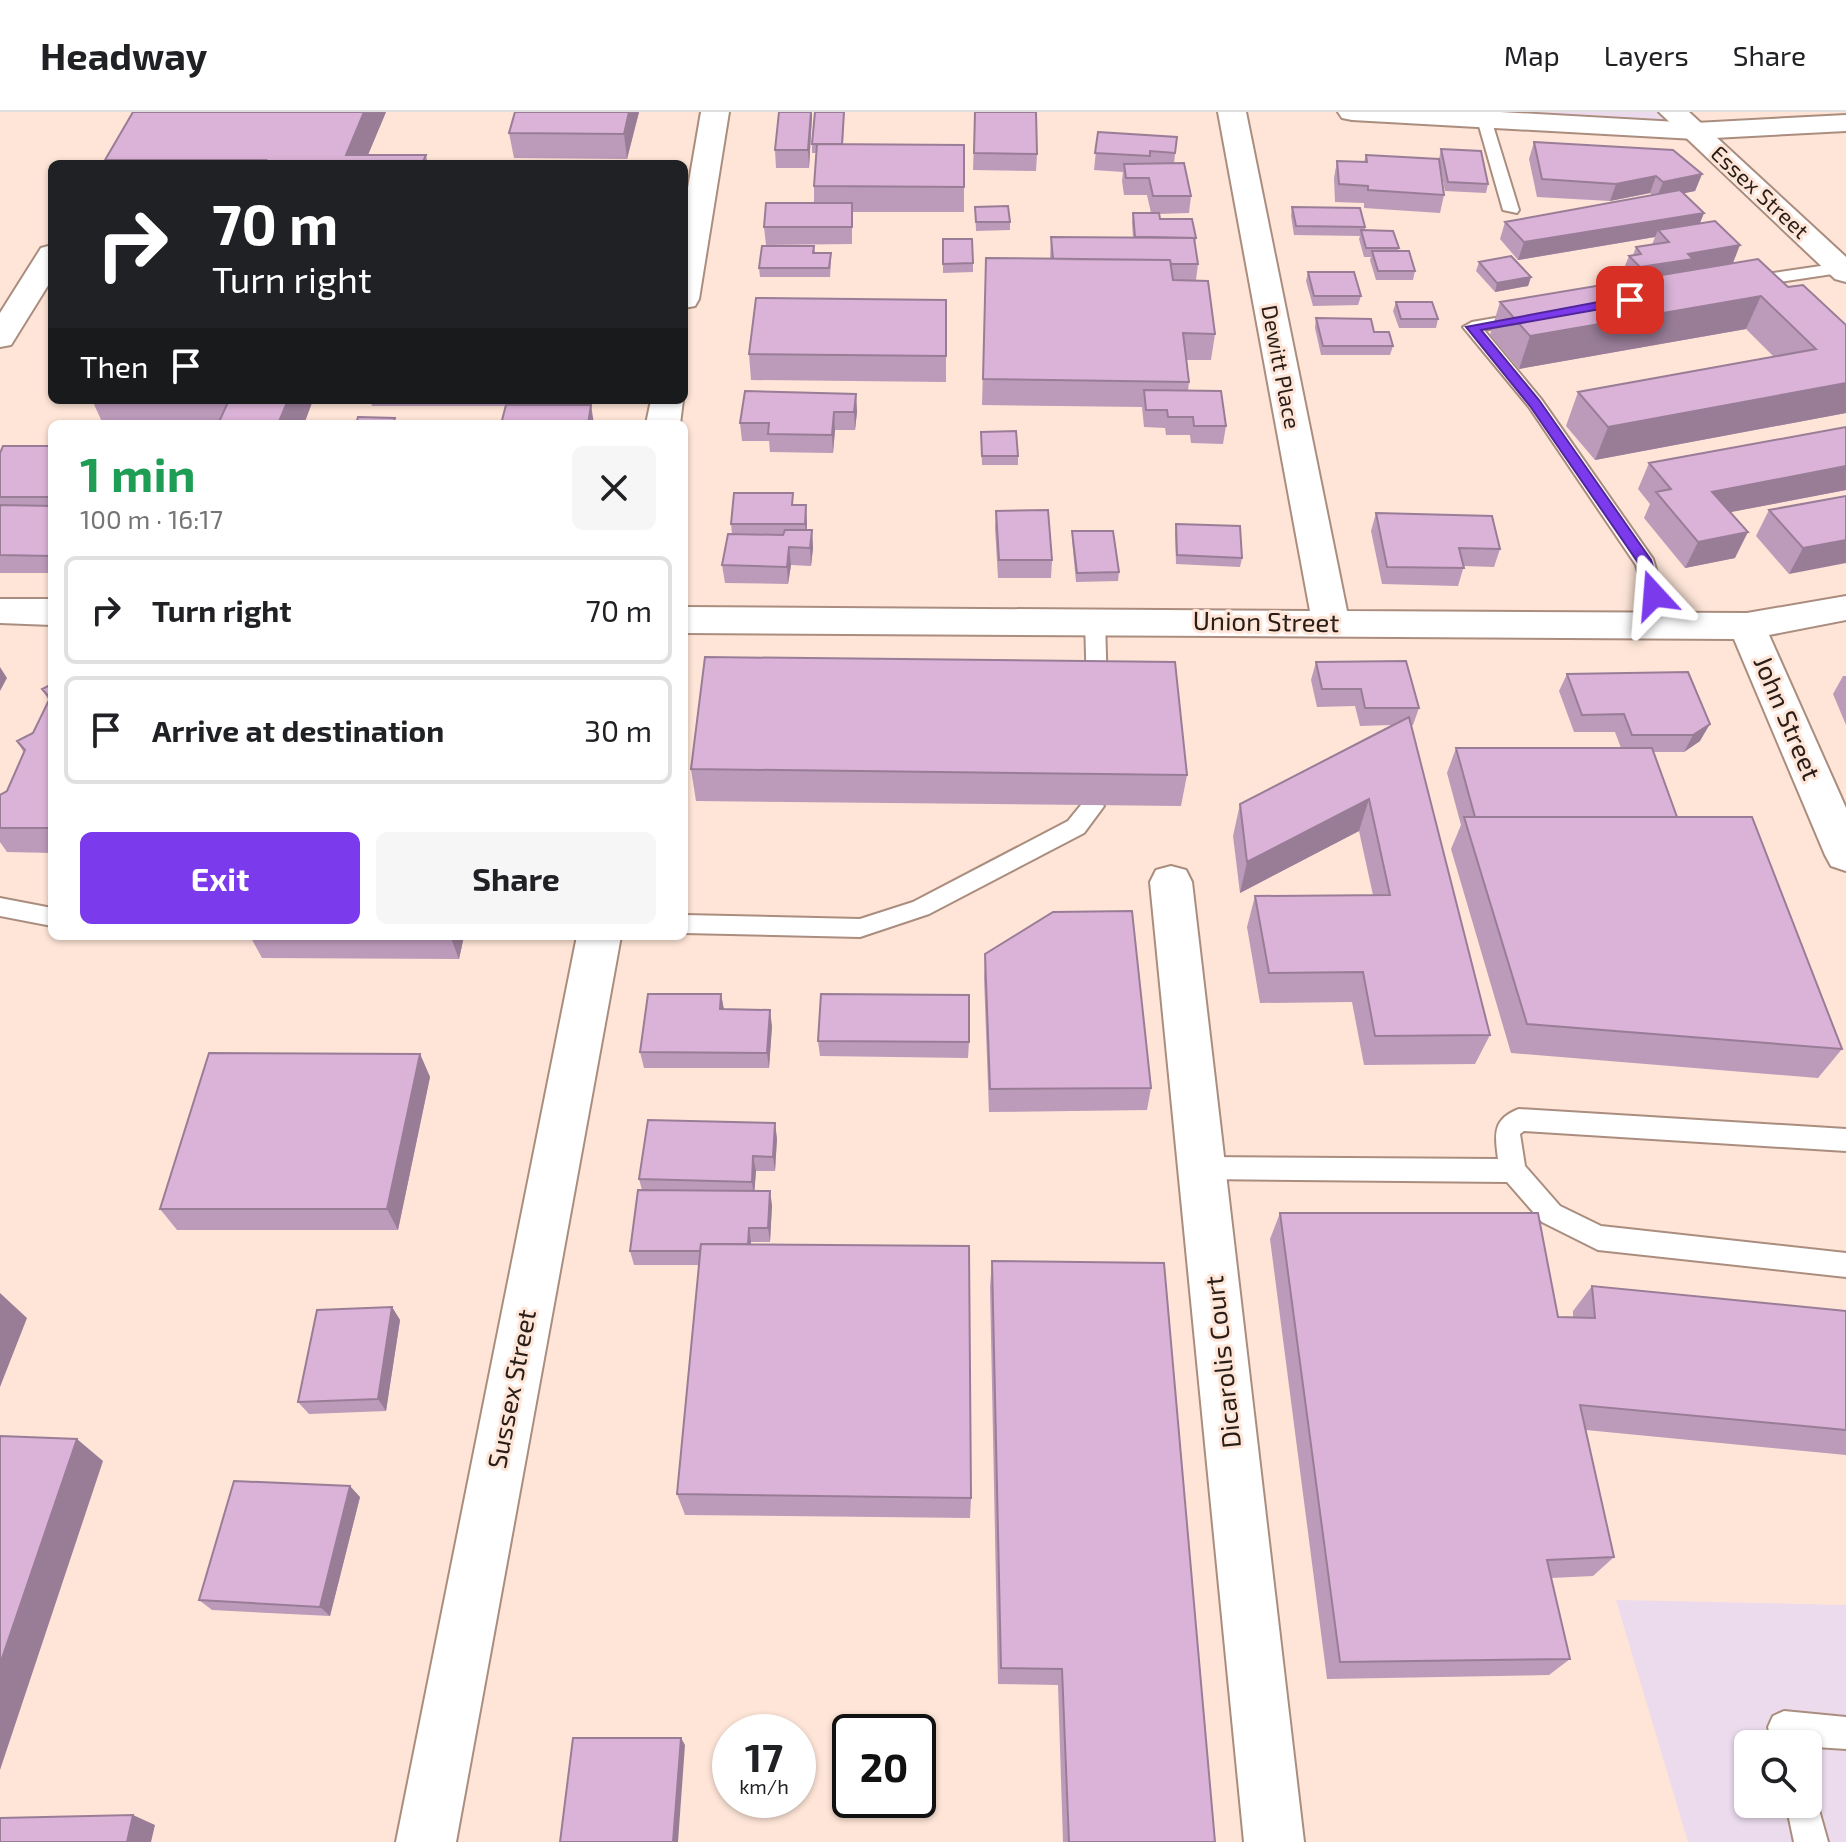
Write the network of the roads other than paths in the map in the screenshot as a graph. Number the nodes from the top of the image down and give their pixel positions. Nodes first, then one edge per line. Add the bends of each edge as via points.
1 (715, 112) edge
2 (1232, 112) edge
3 (1352, 112) edge
4 (1484, 119) junction
5 (1684, 122) edge
6 (1846, 123) edge
7 (1511, 210) dead end
8 (48, 260) edge
9 (1844, 270) edge
10 (688, 275) edge
11 (1724, 285) edge
12 (1535, 316) edge
13 (0, 338) edge
14 (1846, 608) edge
15 (0, 611) edge
16 (48, 612) edge
17 (688, 620) edge
18 (1095, 620) junction
19 (1331, 622) junction
20 (1662, 625) junction
21 (1747, 626) junction
22 (1097, 694) edge
23 (1093, 806) edge
24 (1846, 855) edge
25 (1171, 882) dead end
26 (0, 907) edge
27 (48, 916) edge
28 (688, 924) edge
29 (598, 940) edge
30 (1846, 1140) edge
31 (1202, 1168) junction
32 (1513, 1171) junction
33 (1846, 1265) edge
34 (1785, 1730) edge
35 (1815, 1730) edge
36 (1822, 1731) edge
37 (1846, 1733) edge
38 (1805, 1818) edge
39 (426, 1842) edge
40 (1274, 1842) edge
41 (1811, 1842) edge

1 - 10 street
2 - 19 street, Dewitt Place
3 - 4 street
4 - 5 street
4 - 7 lane
5 - 6 street
5 - 9 street, Essex Street
8 - 13 street
9 - 11 lane
12 - 20 lane via 1472,327 1535,403 1646,564
14 - 21 street, Union Street
15 - 16 street
17 - 18 street, Union Street
18 - 19 street, Union Street
18 - 22 lane
19 - 20 street, Union Street
20 - 21 street, Union Street
21 - 24 street, John Street
23 - 28 lane via 1076,827 921,908 860,928
25 - 31 street, Dicarolis Court
26 - 27 lane
29 - 39 street, Sussex Street
30 - 32 lane via 1519,1120 1507,1130
31 - 32 lane
31 - 40 street, Dicarolis Court
32 - 33 lane via 1551,1214 1598,1238
34 - 35 lane
36 - 37 lane
38 - 41 lane

